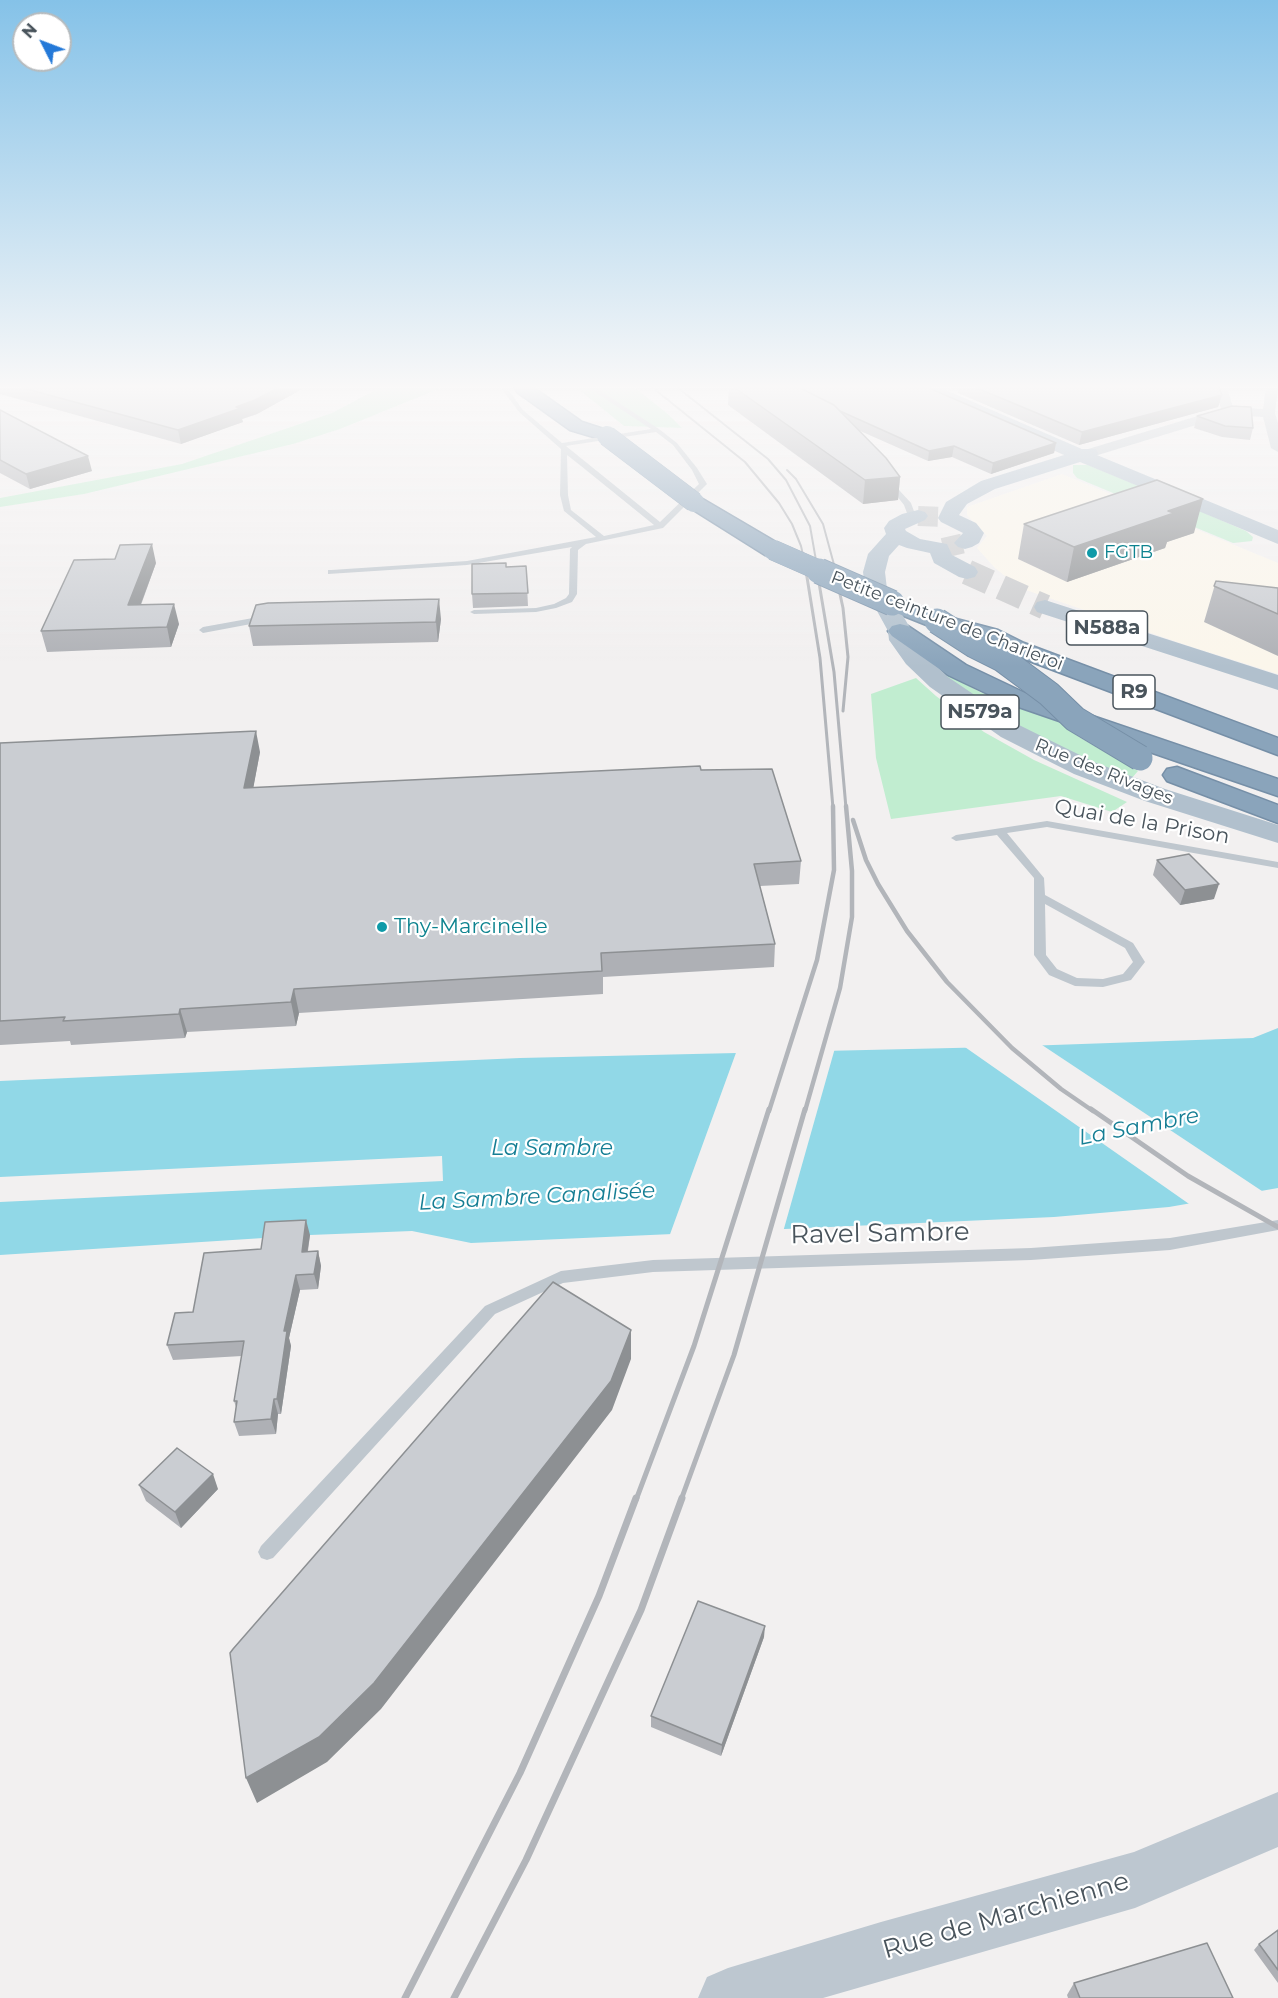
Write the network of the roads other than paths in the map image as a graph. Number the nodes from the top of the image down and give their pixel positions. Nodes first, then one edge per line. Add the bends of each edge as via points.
1 (563, 481) edge
2 (604, 481) edge
3 (668, 481) edge
4 (702, 481) edge
5 (888, 481) edge
6 (1000, 481) edge
7 (1159, 481) edge
8 (905, 524) junction
9 (1272, 524) edge
10 (660, 526) junction
11 (602, 538) junction
12 (584, 542) junction
13 (965, 543) dead end
14 (331, 572) dead end
15 (967, 572) tunnel mouth
16 (1045, 607) tunnel mouth
17 (474, 612) dead end
18 (275, 617) edge
19 (937, 621) junction
20 (203, 630) dead end
21 (900, 631) junction
22 (990, 635) junction
23 (1278, 683) edge
24 (1278, 725) edge
25 (1278, 747) edge
26 (1278, 788) edge
27 (1278, 815) edge
28 (1000, 832) junction
29 (1278, 834) edge
30 (956, 838) dead end
31 (1278, 866) edge
32 (1039, 896) junction
33 (1278, 1225) edge
34 (267, 1552) dead end
35 (1278, 1819) edge
36 (728, 1998) edge

1 - 11 lane via 568,511
2 - 10 lane
3 - 19 highway, Petite ceinture de Charleroi / R9, bridge via 694,502 773,550
4 - 10 lane
5 - 8 lane via 908,505 911,514
6 - 13 main road via 960,500 946,517 961,521 974,533
7 - 9 main road
8 - 15 main road via 914,544 941,548 942,558
8 - 21 main road, Rue des Rivages / N579a via 879,554 874,572 876,589
10 - 11 lane
11 - 12 lane
12 - 14 lane via 467,563
12 - 17 lane via 574,549 573,594 569,600 536,610
16 - 23 main road, N588a
18 - 20 lane
19 - 22 highway, Petite ceinture de Charleroi / R9
19 - 27 highway, bridge via 1017,669 1075,719 1104,738 1168,772
21 - 26 highway via 934,656 1016,698
21 - 29 main road, Rue des Rivages / N579a via 901,640 915,659 939,682 1010,731 1084,768
22 - 24 highway via 1025,639
22 - 25 highway, Petite ceinture de Charleroi / R9
28 - 30 lane, Quai de la Prison
28 - 31 lane, Quai de la Prison via 1047,824
28 - 32 lane via 1038,878
32 - 32 lane via 1040,955 1053,972 1075,982 1102,983 1127,977 1139,962 1130,946
33 - 34 lane, Ravel Sambre via 1170,1244 1031,1254 653,1266 561,1277 490,1310
35 - 36 main road, Rue de Marchienne via 1135,1880

